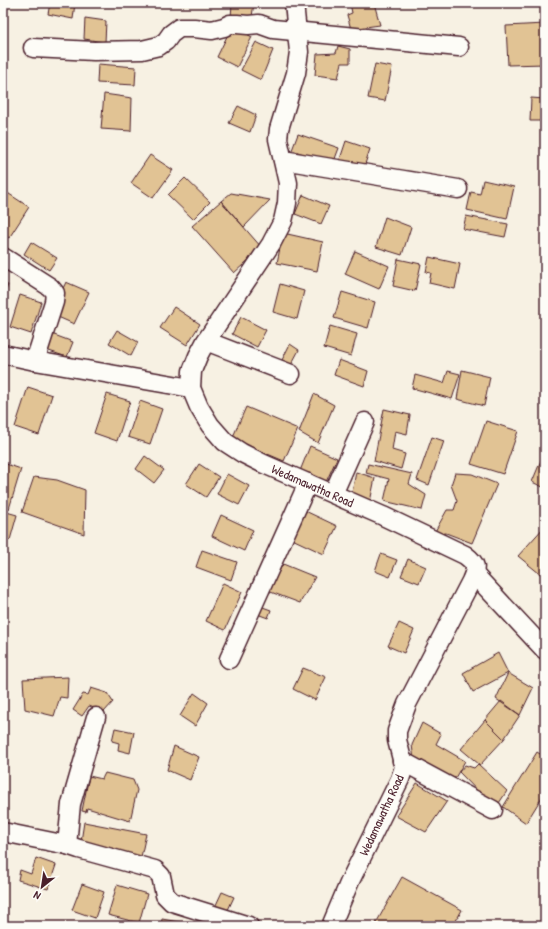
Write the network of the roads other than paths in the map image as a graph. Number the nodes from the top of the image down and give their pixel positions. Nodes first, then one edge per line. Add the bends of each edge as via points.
1 (294, 3) edge
2 (298, 31) junction
3 (459, 47) dead end
4 (33, 48) dead end
5 (283, 160) junction
6 (458, 189) dead end
7 (3, 257) edge
8 (206, 341) junction
9 (3, 354) edge
10 (35, 361) junction
11 (291, 374) dead end
12 (191, 388) junction
13 (365, 422) dead end
14 (308, 483) junction
15 (333, 494) junction
16 (474, 574) junction
17 (545, 650) edge
18 (229, 659) dead end
19 (96, 717) dead end
20 (402, 761) junction
21 (493, 810) dead end
22 (3, 832) edge
23 (67, 845) junction
24 (249, 926) edge
25 (331, 926) edge

1 - 2 street, Wedamawatha Road
2 - 3 street
2 - 4 street via 273,29 259,24 237,24 212,30 179,28 159,46 142,50
2 - 5 street, Wedamawatha Road via 296,73 279,129 278,139
5 - 6 street
5 - 8 street, Wedamawatha Road via 288,183 283,221 271,244
7 - 10 street via 50,287 55,293
8 - 11 street
8 - 12 street, Wedamawatha Road via 192,371
9 - 10 street
10 - 12 street
12 - 14 street, Wedamawatha Road via 210,425 225,442 264,464
13 - 15 street
14 - 15 street, Wedamawatha Road
14 - 18 street
15 - 16 street, Wedamawatha Road via 465,555 474,562
16 - 17 street
16 - 20 street, Wedamawatha Road via 400,722 397,740
19 - 23 street via 72,804
20 - 21 street
20 - 25 street, Wedamawatha Road via 404,767 400,779
22 - 23 street
23 - 24 street via 154,870 161,876 165,895 172,902

